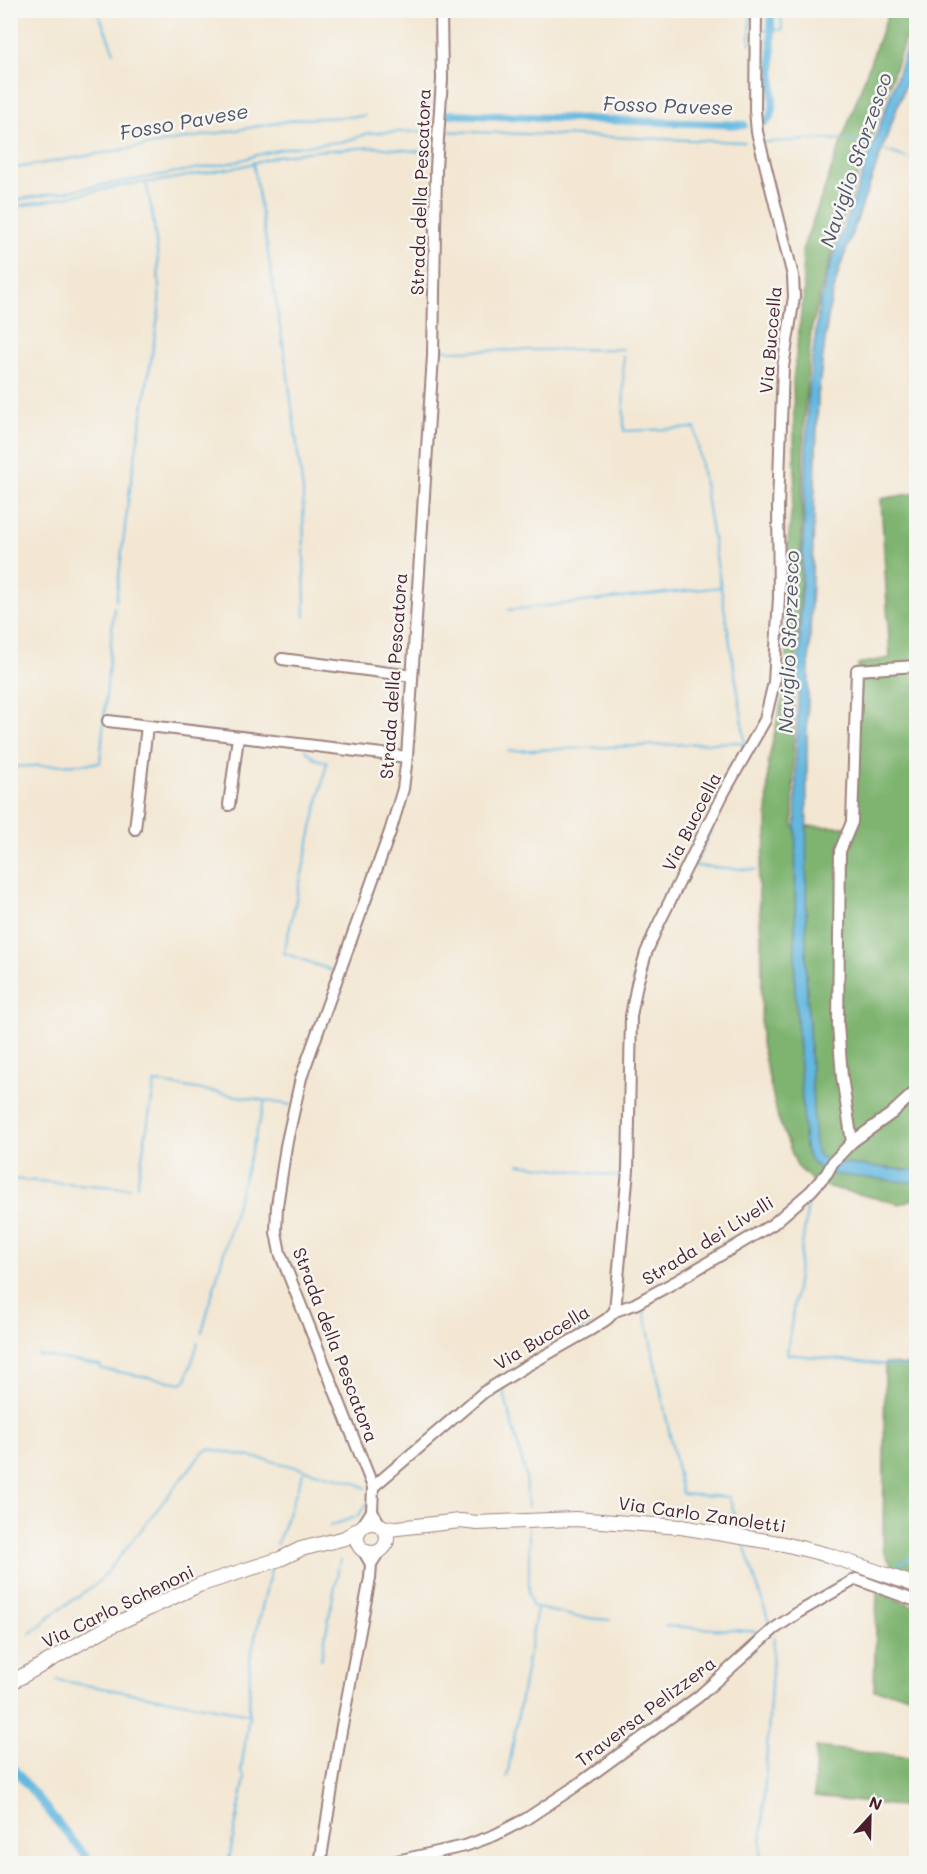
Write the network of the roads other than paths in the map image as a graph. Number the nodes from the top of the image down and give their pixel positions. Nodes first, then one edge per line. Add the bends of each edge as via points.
1 (441, 10) edge
2 (756, 10) edge
3 (282, 659) dead end
4 (916, 666) edge
5 (412, 676) junction
6 (108, 721) dead end
7 (147, 726) junction
8 (238, 737) junction
9 (407, 757) junction
10 (229, 805) dead end
11 (135, 829) dead end
12 (916, 1091) edge
13 (852, 1142) junction
14 (615, 1311) junction
15 (373, 1487) junction
16 (372, 1511) junction
17 (477, 1523) junction
18 (381, 1526) junction
19 (361, 1527) junction
20 (383, 1545) junction
21 (361, 1548) junction
22 (280, 1559) junction
23 (371, 1564) junction
24 (916, 1585) edge
25 (916, 1601) edge
26 (10, 1683) edge
27 (320, 1863) edge
28 (383, 1863) edge

1 - 5 street, Strada della Pescatora via 433,356
2 - 14 street, Via Buccella via 757,132 793,276 794,297 783,367 774,682 765,720 724,792 657,927 637,984 631,1016 628,1170
3 - 5 street
4 - 13 street via 857,670 852,822 840,851 838,1025
5 - 9 street, Strada della Pescatora
6 - 7 street
7 - 8 street
7 - 11 street
8 - 9 street
8 - 10 street
9 - 15 street, Strada della Pescatora via 390,832 301,1078 277,1206 280,1253
12 - 13 street, Strada dei Livelli
13 - 14 street, Strada dei Livelli via 811,1191 773,1224 635,1305
14 - 15 street, Via Buccella via 484,1392
15 - 16 street
16 - 18 street
16 - 19 street
17 - 18 main road, Via Carlo Zanoletti via 460,1521 389,1529
17 - 20 main road, Via Carlo Zanoletti
17 - 24 main road, Via Carlo Zanoletti via 584,1519 720,1532 828,1555
18 - 19 main road via 372,1523
18 - 20 main road via 386,1533
19 - 21 main road via 357,1538
19 - 22 main road, Via Carlo Schenoni via 345,1538 301,1549
20 - 21 main road via 372,1552
20 - 23 street
21 - 22 main road, Via Carlo Schenoni
21 - 23 street
22 - 26 main road, Via Carlo Schenoni via 199,1586 105,1629
23 - 27 street
25 - 28 street, Traversa Pelizzera via 856,1579 774,1629 698,1697 526,1819 465,1846

